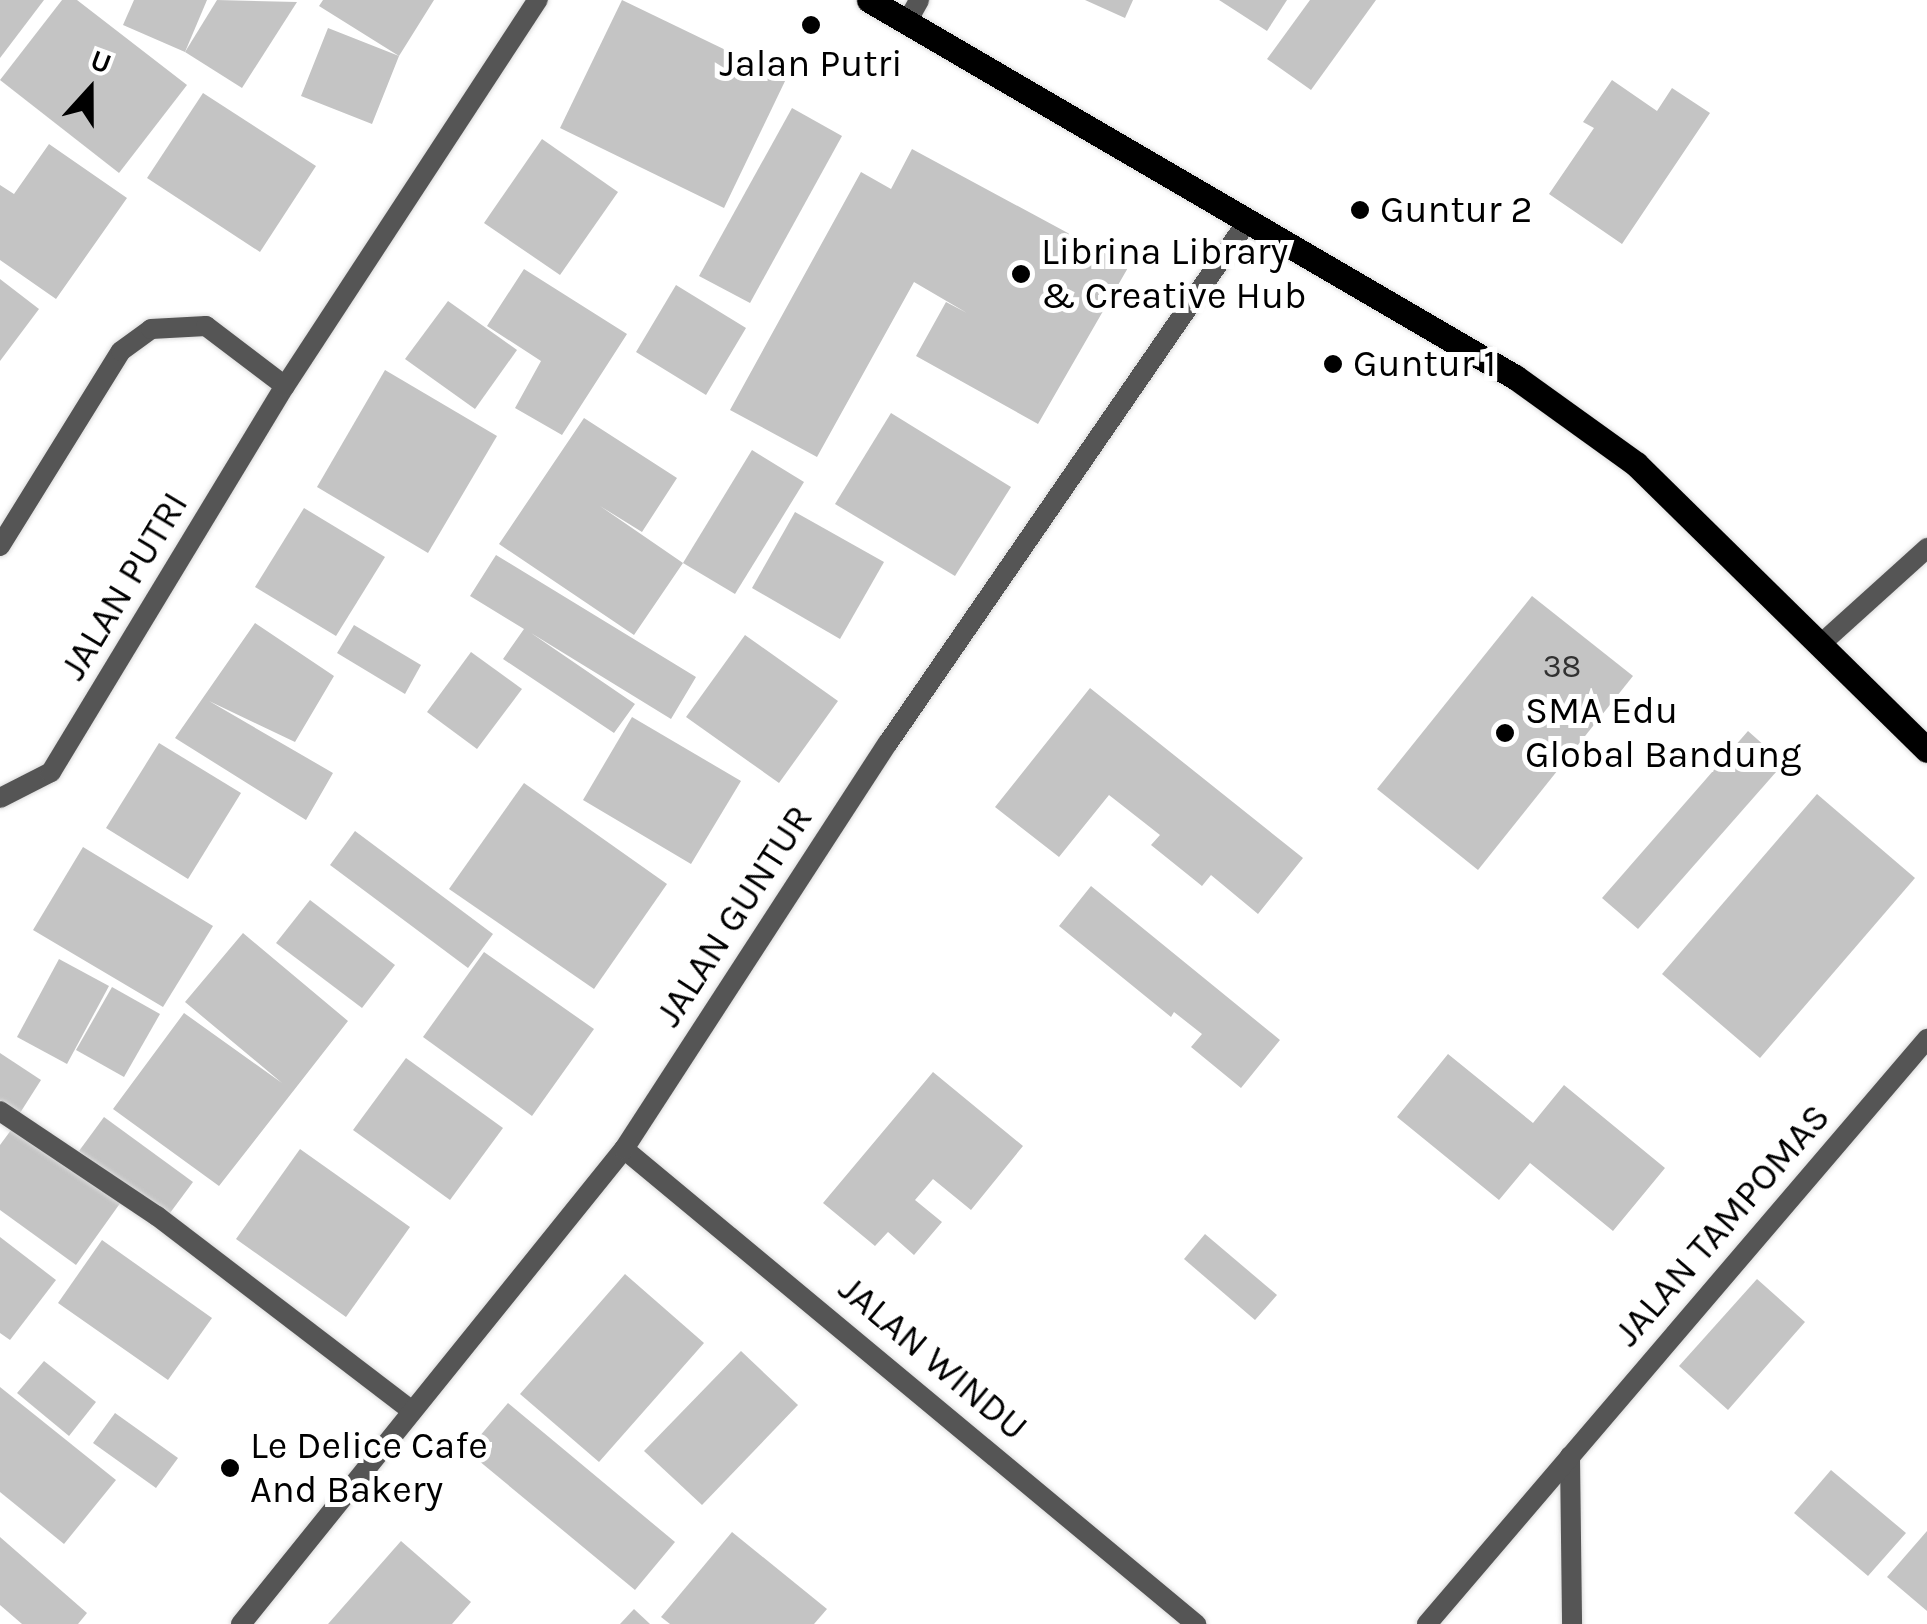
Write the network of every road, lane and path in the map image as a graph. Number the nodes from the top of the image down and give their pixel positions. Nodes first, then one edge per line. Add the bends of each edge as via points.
1 (538, 0) edge
2 (869, 0) edge
3 (913, 11) edge
4 (1249, 219) junction
5 (286, 386) junction
6 (0, 546) edge
7 (1927, 548) edge
8 (1822, 643) junction
9 (1927, 750) edge
10 (0, 798) edge
11 (1927, 1039) edge
12 (0, 1111) edge
13 (624, 1149) junction
14 (412, 1411) junction
15 (1570, 1456) junction
16 (241, 1624) edge
17 (1196, 1624) edge
18 (1427, 1624) edge
19 (1572, 1624) edge

1 - 5 street, JALAN PUTRI
2 - 3 main road
3 - 4 main road
4 - 8 main road via 1515,377 1636,464
4 - 13 street, JALAN GUNTUR via 888,743
5 - 6 street via 206,326 151,329 121,352
5 - 10 street, JALAN PUTRI via 52,772
7 - 8 street
8 - 9 main road
11 - 15 street, JALAN TAMPOMAS
12 - 14 street via 157,1216
13 - 14 street, JALAN GUNTUR
13 - 17 street, JALAN WINDU
14 - 16 street, JALAN GUNTUR
15 - 18 street, JALAN TAMPOMAS
15 - 19 street

